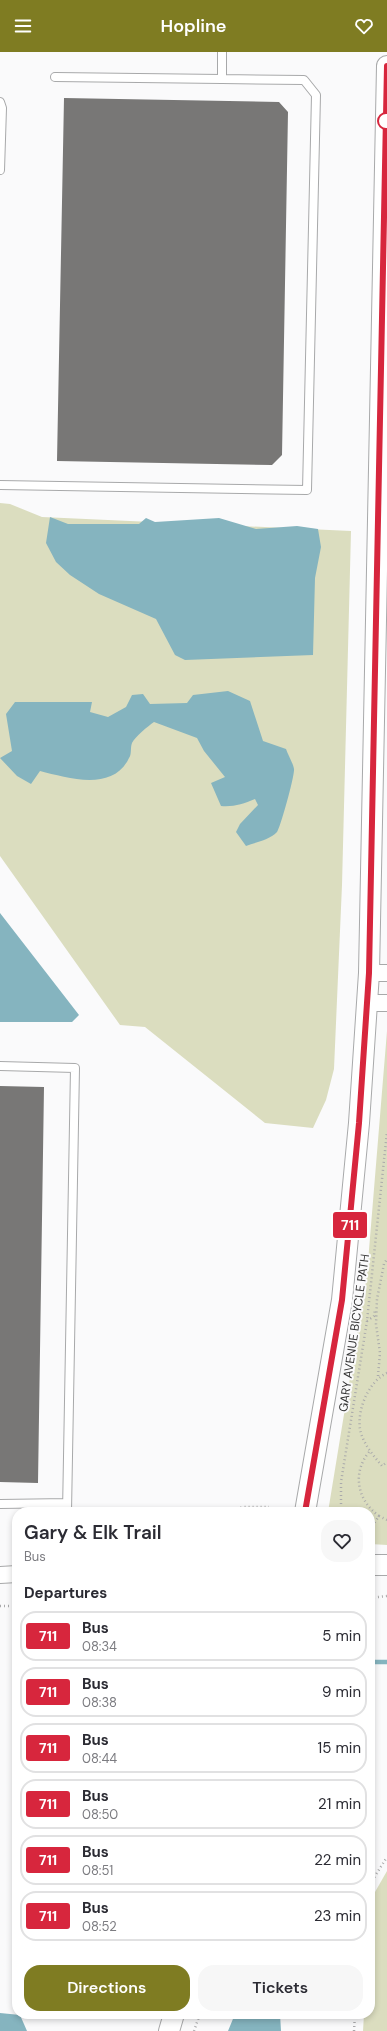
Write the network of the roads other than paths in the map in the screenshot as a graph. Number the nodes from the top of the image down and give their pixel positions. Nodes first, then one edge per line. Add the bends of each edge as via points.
1 (222, 52) edge
2 (387, 66) edge
3 (55, 77) dead end
4 (222, 79) junction
5 (0, 102) edge
6 (0, 170) edge
7 (0, 485) edge
8 (382, 515) edge
9 (378, 973) edge
10 (367, 1003) junction
11 (387, 1003) edge
12 (0, 1066) edge
13 (67, 1503) junction
14 (0, 1504) edge
15 (67, 1507) edge
16 (306, 1507) edge
17 (375, 1565) edge
18 (387, 1565) edge
19 (12, 1574) edge
20 (0, 1575) edge
21 (173, 2019) edge
22 (169, 2031) edge

1 - 4 lane
2 - 8 street
3 - 4 lane
4 - 7 lane via 304,80 316,95 307,490
5 - 6 lane
8 - 9 street
9 - 10 street
10 - 11 street
10 - 16 street via 359,1123 342,1300
12 - 13 lane via 75,1068
13 - 14 lane
13 - 15 lane
17 - 18 street
19 - 20 street
21 - 22 street

